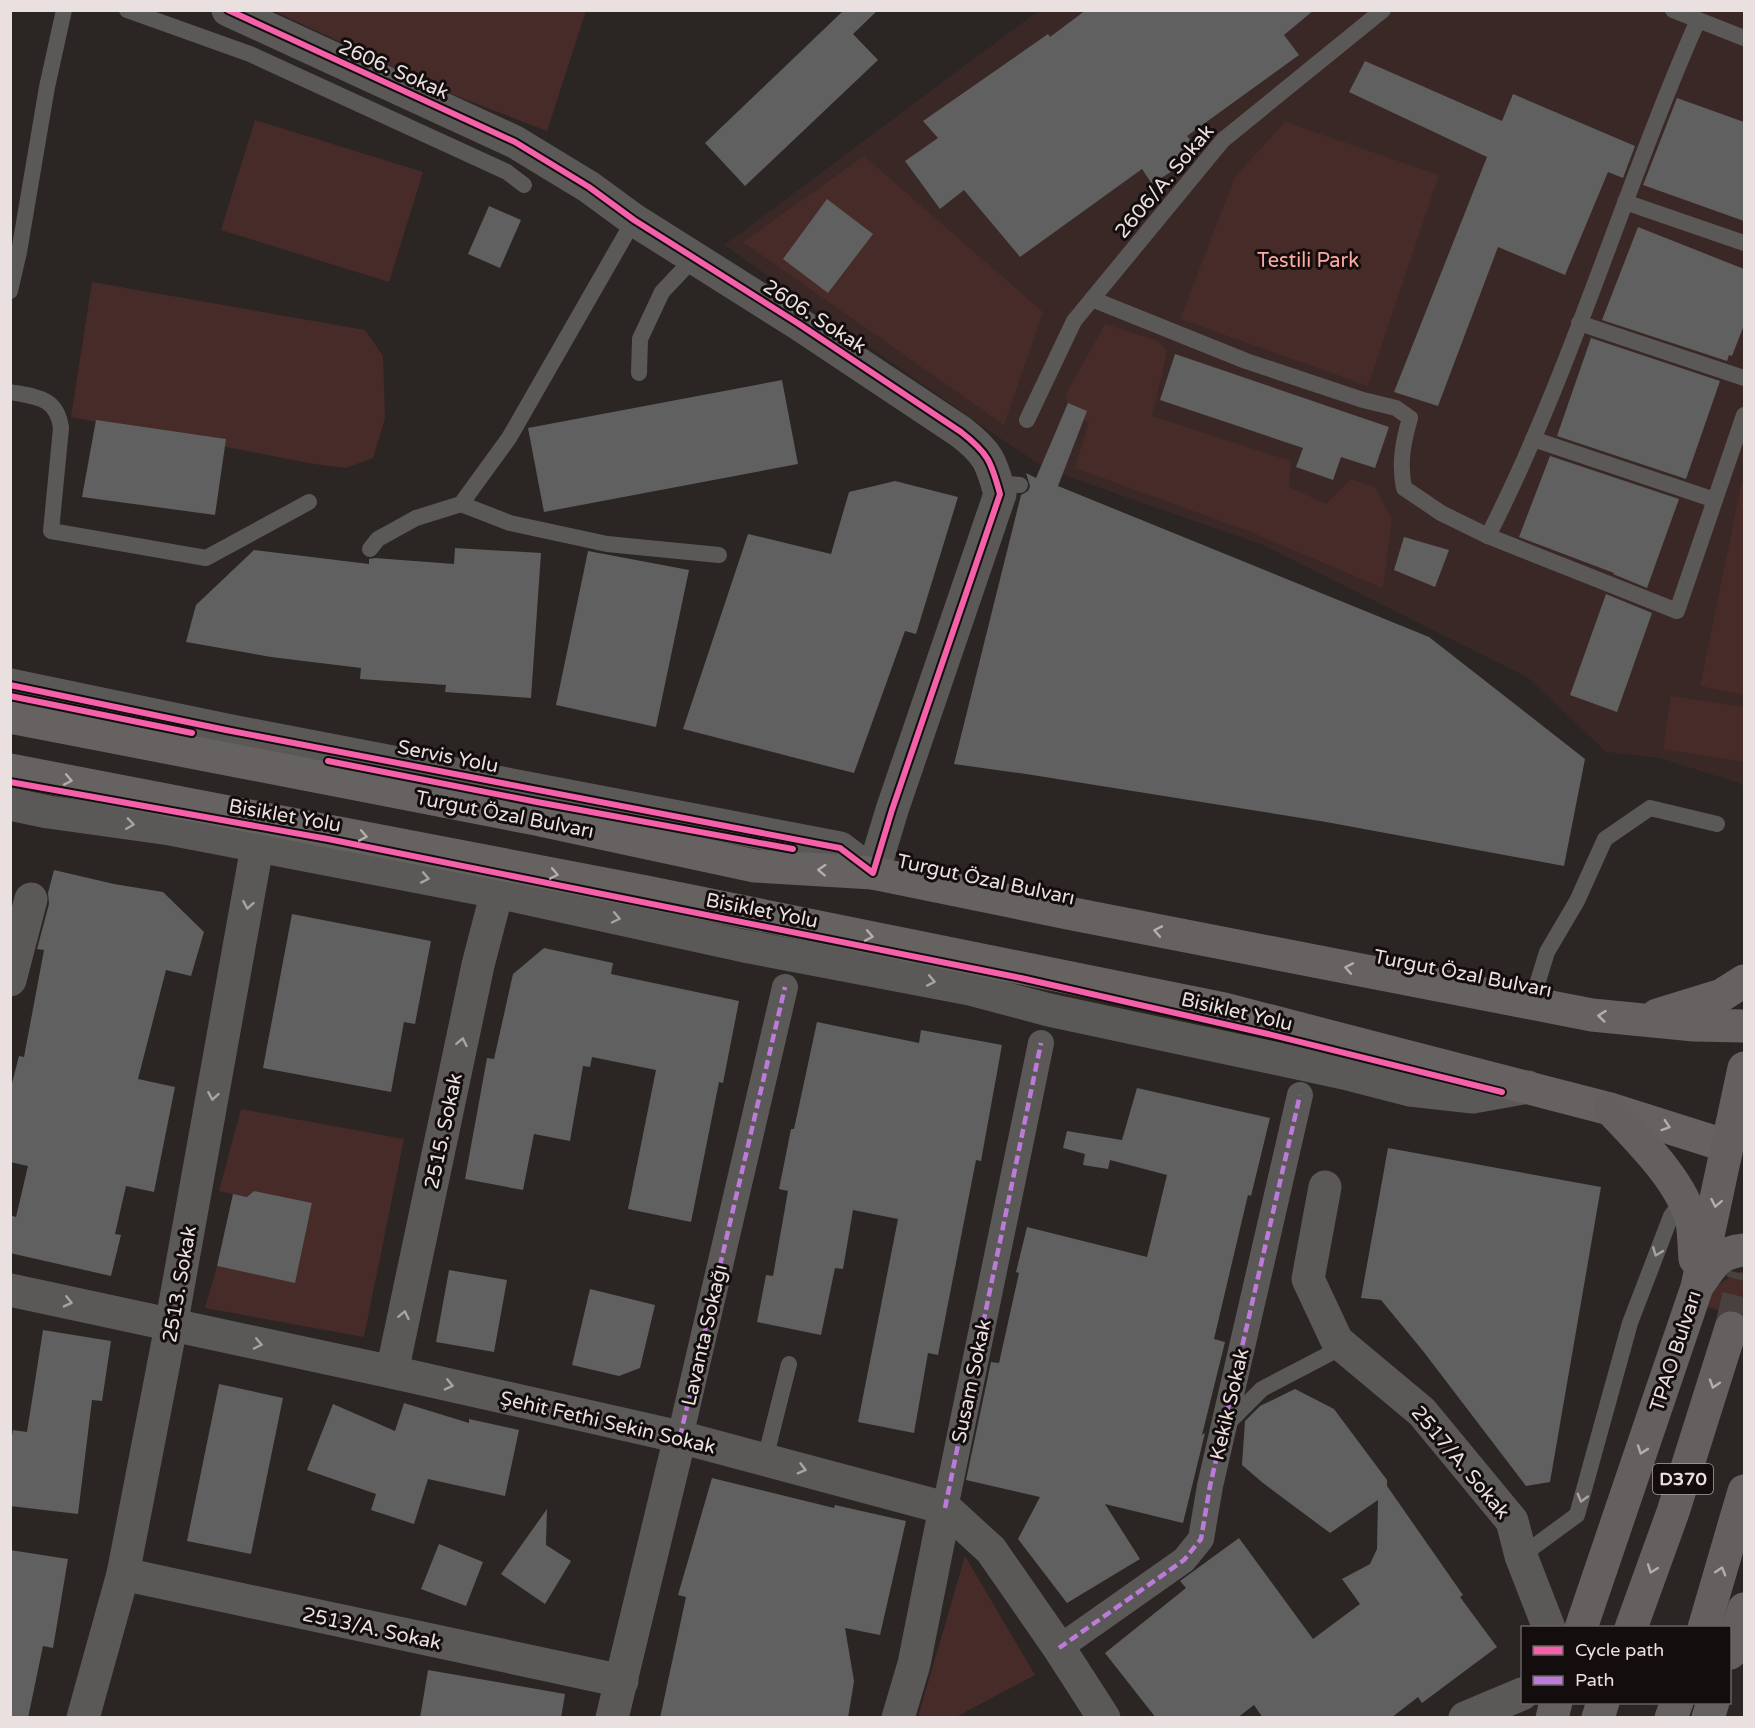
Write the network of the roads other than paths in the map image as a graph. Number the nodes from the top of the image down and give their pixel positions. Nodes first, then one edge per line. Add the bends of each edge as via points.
1 (64, 10) edge
2 (127, 10) edge
3 (228, 10) edge
4 (1383, 10) edge
5 (1673, 10) edge
6 (1698, 20) junction
7 (1744, 38) edge
8 (524, 185) dead end
9 (1625, 202) junction
10 (634, 220) junction
11 (1744, 243) edge
12 (694, 258) junction
13 (10, 291) edge
14 (1092, 299) junction
15 (1579, 323) junction
16 (639, 373) dead end
17 (1744, 378) edge
18 (10, 392) edge
19 (1744, 414) edge
20 (1027, 420) dead end
21 (1533, 438) junction
22 (1715, 500) junction
23 (309, 502) dead end
24 (461, 504) junction
25 (1488, 536) junction
26 (370, 549) dead end
27 (719, 555) dead end
28 (10, 685) edge
29 (10, 717) edge
30 (10, 770) edge
31 (10, 804) edge
32 (1717, 824) dead end
33 (257, 847) junction
34 (873, 873) junction
35 (497, 892) junction
36 (31, 899) dead end
37 (10, 980) edge
38 (1744, 981) edge
39 (785, 987) dead end
40 (1531, 1004) junction
41 (1641, 1020) junction
42 (1744, 1026) edge
43 (1041, 1043) dead end
44 (1744, 1068) edge
45 (1528, 1088) junction
46 (1300, 1095) dead end
47 (1610, 1109) junction
48 (1736, 1150) edge
49 (1325, 1188) dead end
50 (1683, 1200) junction
51 (1744, 1250) edge
52 (1697, 1287) junction
53 (10, 1290) edge
54 (171, 1326) junction
55 (1731, 1328) tunnel mouth
56 (1337, 1341) junction
57 (789, 1364) dead end
58 (392, 1372) junction
59 (1224, 1427) junction
60 (680, 1437) junction
61 (765, 1460) junction
62 (1744, 1491) edge
63 (945, 1508) junction
64 (1521, 1556) junction
65 (123, 1574) junction
66 (1744, 1609) edge
67 (1548, 1626) edge
68 (1582, 1626) edge
69 (1632, 1626) edge
70 (1705, 1626) edge
71 (1059, 1648) junction
72 (1731, 1650) edge
73 (622, 1681) junction
74 (1521, 1694) edge
75 (83, 1718) edge
76 (612, 1718) edge
77 (898, 1718) edge
78 (1104, 1718) edge
79 (1466, 1718) edge

1 - 13 lane
2 - 8 lane via 250,54 507,172
3 - 10 street, 2606. Sokak via 515,142
4 - 14 lane, 2606/A. Sokak via 1223,140
5 - 6 lane
6 - 7 lane
6 - 9 lane
9 - 11 lane
9 - 15 lane
10 - 12 street, 2606. Sokak
10 - 24 lane via 509,438
12 - 16 lane via 662,292 640,339
12 - 34 street, 2606. Sokak via 962,432 981,447 1010,490 892,810
14 - 20 lane, 2606/A. Sokak via 1074,321
14 - 25 lane via 1246,361 1396,408 1410,418 1400,471 1404,488
15 - 17 lane
15 - 21 lane
18 - 23 lane via 43,399 60,418 51,531 206,558
19 - 22 lane
21 - 22 lane
21 - 25 lane
22 - 25 lane via 1677,612
24 - 26 lane via 416,518 378,539
24 - 27 lane via 510,523 607,543
28 - 34 street, Servis Yolu via 840,848
34 -> 29 main road, Turgut Özal Bulvarı via 755,866 536,819
30 -> 45 main road via 1190,1002
31 -> 33 street
32 - 40 lane via 1650,808 1605,839 1546,952
33 -> 35 street
33 -> 54 street, 2513. Sokak
40 -> 34 main road, Turgut Özal Bulvarı
35 -> 45 street via 744,946 970,989 1410,1090 1473,1097
58 -> 35 street, 2515. Sokak
36 - 37 street
38 - 41 main road via 1722,994
39 - 60 street, Lavanta Sokağı
41 -> 40 main road, Turgut Özal Bulvarı
41 - 42 main road, Turgut Özal Bulvarı
43 - 63 street, Susam Sokak
44 - 48 highway, TPAO Bulvarı
45 - 47 main road
46 - 59 street, Kekik Sokak
47 -> 48 main road
47 - 50 highway via 1652,1156
48 -> 52 highway, TPAO Bulvarı
49 - 56 street, 2517/A. Sokak via 1308,1279
50 - 52 highway via 1692,1221
50 -> 64 lane via 1671,1216 1630,1323 1577,1515
51 - 52 highway via 1716,1260
52 -> 68 highway, TPAO Bulvarı
53 -> 54 street, Şehit Fethi Sekin Sokak
54 -> 58 street, Şehit Fethi Sekin Sokak
54 - 65 street, 2513. Sokak
55 -> 69 highway, D370 via 1673,1512
56 - 59 lane via 1329,1354 1262,1389
56 - 64 street, 2517/A. Sokak via 1422,1412 1512,1521
57 - 61 lane
58 -> 60 street, Şehit Fethi Sekin Sokak
59 - 71 street, Kekik Sokak via 1201,1539 1184,1560
60 - 61 street, Şehit Fethi Sekin Sokak
60 - 73 street, Lavanta Sokağı
61 -> 63 street, Şehit Fethi Sekin Sokak
70 -> 62 highway
63 - 71 street, Şehit Fethi Sekin Sokak via 991,1550
63 - 77 street, Susam Sokak via 914,1664
64 - 67 street, 2517/A. Sokak
65 - 73 street, 2513/A. Sokak
65 - 75 street, 2513. Sokak
66 - 72 highway
71 - 78 street, Şehit Fethi Sekin Sokak
73 - 76 street, Lavanta Sokağı
74 - 79 street

